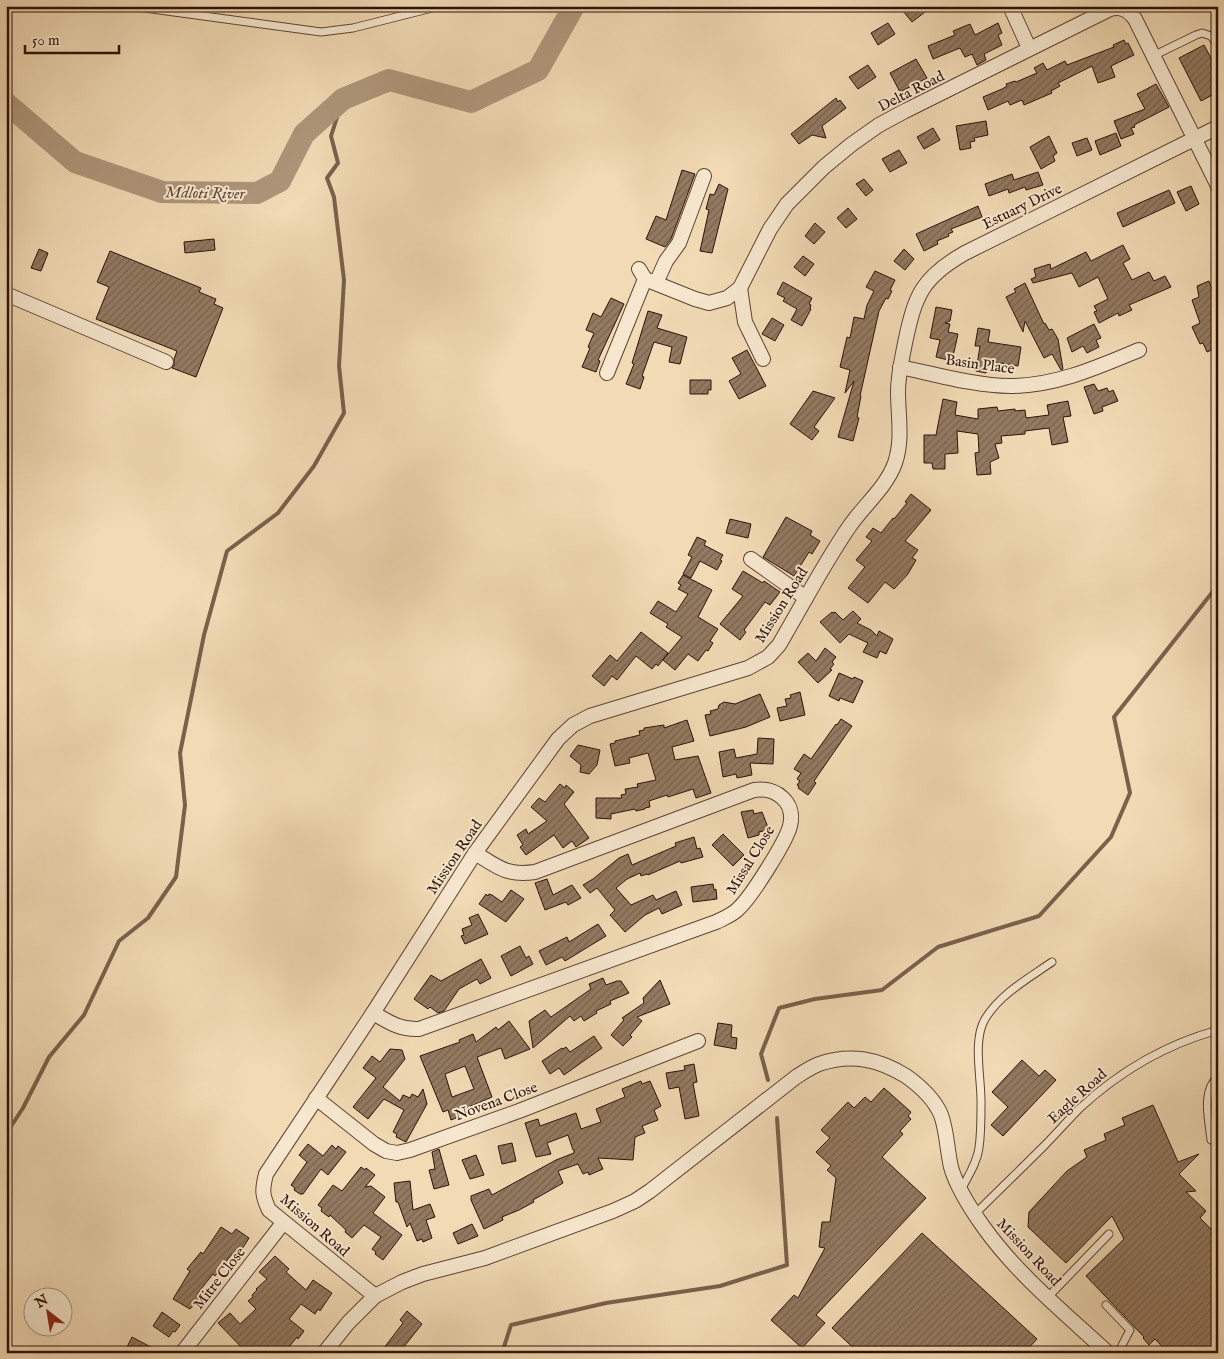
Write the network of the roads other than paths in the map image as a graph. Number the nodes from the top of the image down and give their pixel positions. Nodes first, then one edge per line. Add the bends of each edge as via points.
1 (130, 6) edge
2 (440, 6) edge
3 (1010, 6) edge
4 (1218, 46) edge
5 (1029, 48) junction
6 (1153, 56) junction
7 (1218, 127) edge
8 (1194, 139) junction
9 (704, 176) dead end
10 (1218, 186) edge
11 (647, 277) junction
12 (740, 288) junction
13 (6, 294) edge
14 (1139, 350) dead end
15 (763, 359) dead end
16 (166, 362) dead end
17 (900, 367) junction
18 (607, 373) dead end
19 (752, 559) dead end
20 (806, 598) junction
21 (475, 853) junction
22 (1052, 962) dead end
23 (373, 1013) junction
24 (1218, 1030) edge
25 (698, 1041) dead end
26 (1218, 1077) edge
27 (316, 1098) junction
28 (1211, 1140) dead end
29 (961, 1190) junction
30 (975, 1214) junction
31 (283, 1223) junction
32 (1109, 1234) dead end
33 (375, 1296) junction
34 (1048, 1297) junction
35 (1106, 1305) dead end
36 (182, 1353) edge
37 (324, 1353) edge
38 (1108, 1353) edge
39 (1118, 1353) edge

1 - 2 lane via 321,32 353,28
3 - 5 street
4 - 6 lane via 1211,36 1202,33
5 - 6 street, Delta Road via 1117,7 1130,12
5 - 12 street, Delta Road via 879,125 824,167 787,204 770,229
6 - 8 street, Delta Road
7 - 8 street, Estuary Drive
8 - 10 street, Delta Road
8 - 17 street, Estuary Drive via 965,253 937,271 924,284 915,301
9 - 11 street via 679,243 662,268
11 - 12 street via 709,303 727,298
11 - 18 street
12 - 15 street via 745,322
13 - 16 street
14 - 17 street, Basin Place via 1061,379 1025,385 983,383
17 - 20 street, Mission Road via 899,445 895,462 890,474 849,527
19 - 20 street
20 - 21 street, Mission Road via 779,645 759,663 590,716 573,725 558,739
21 - 23 street, Mission Road
21 - 23 street, Missal Close via 514,874 534,872 754,790 777,793 788,805 791,815 783,843 749,896 729,916 426,1028 407,1030
22 - 29 lane via 994,1007 984,1020 979,1053 979,1146 977,1158
23 - 27 street, Mission Road
24 - 30 lane, Eagle Road via 1191,1037 1165,1049 1107,1086
25 - 27 street, Novena Close via 519,1111 397,1153 374,1144
26 - 28 lane via 1211,1084 1208,1095
27 - 31 street, Mission Road via 266,1174 263,1199
29 - 30 street, Mission Road
29 - 33 street, Mission Road via 951,1167 941,1115 932,1099 917,1083 892,1068 871,1060 847,1058 819,1064 796,1077 635,1201 485,1258 423,1274
30 - 34 street, Mission Road via 1005,1254
31 - 33 street, Mission Road
31 - 36 street, Mitre Close
32 - 34 lane
33 - 37 street via 348,1322
34 - 38 street, Mission Road
35 - 39 lane via 1130,1330

